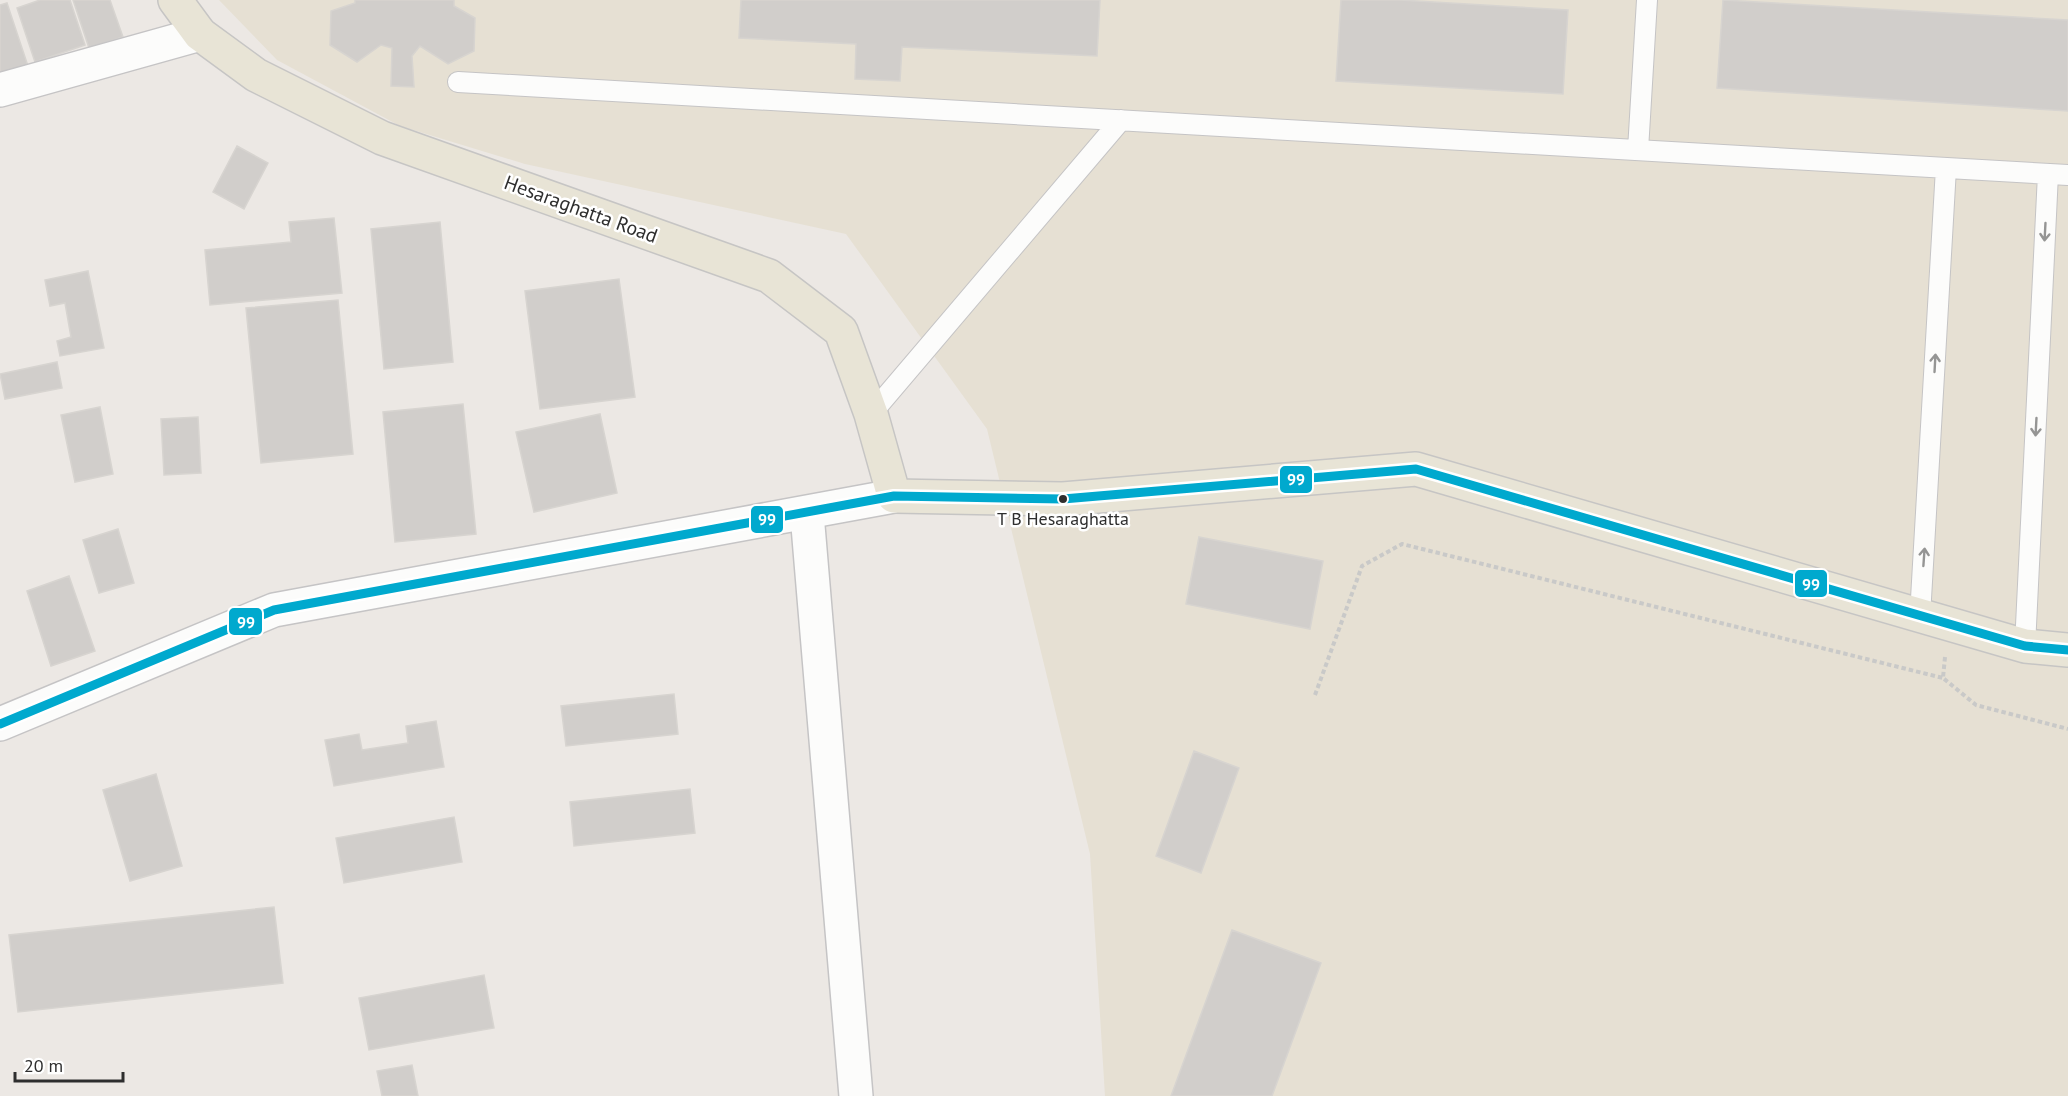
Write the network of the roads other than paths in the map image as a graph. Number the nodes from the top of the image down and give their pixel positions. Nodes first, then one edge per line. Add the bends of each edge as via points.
1 (175, 0) edge
2 (1647, 0) edge
3 (200, 33) junction
4 (458, 82) dead end
5 (0, 90) edge
6 (1121, 120) junction
7 (1638, 150) junction
8 (1946, 168) junction
9 (2048, 174) junction
10 (2068, 175) edge
11 (871, 414) junction
12 (894, 496) junction
13 (807, 514) junction
14 (1933, 620) junction
15 (2025, 646) junction
16 (2068, 650) edge
17 (0, 724) edge
18 (856, 1096) edge

1 - 3 main road, Hesaraghatta Road
2 - 7 lane
3 - 5 main road
3 - 11 main road, Hesaraghatta Road via 256,75 382,138 769,276 841,331
4 - 6 lane
6 - 7 lane
6 - 11 lane
7 - 8 lane
8 - 9 lane
14 -> 8 lane
9 - 10 lane
9 -> 15 lane
11 - 12 main road, Hesaraghatta Road
12 - 13 main road
12 - 14 main road via 1063,499 1416,469
13 - 17 main road via 274,610
13 - 18 main road
14 - 15 main road
15 - 16 main road

